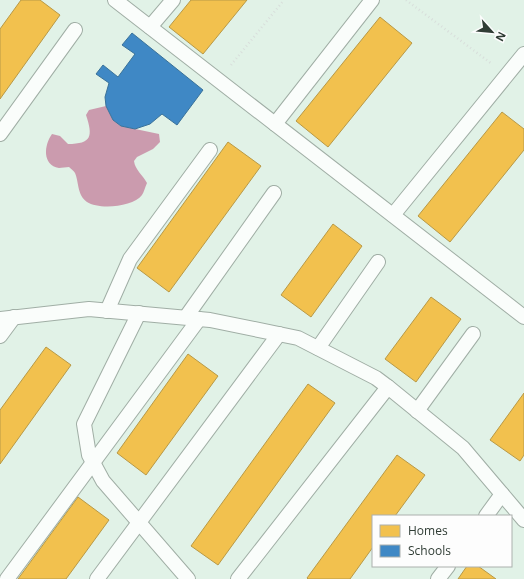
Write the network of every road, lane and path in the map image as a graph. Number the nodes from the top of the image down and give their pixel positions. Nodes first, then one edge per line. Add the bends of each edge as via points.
1 (115, 0) edge
2 (173, 0) edge
3 (284, 0) edge
4 (372, 0) edge
5 (406, 0) edge
6 (150, 27) junction
7 (75, 30) dead end
8 (524, 54) edge
9 (506, 75) junction
10 (219, 81) junction
11 (275, 124) junction
12 (0, 134) edge
13 (210, 150) dead end
14 (274, 193) dead end
15 (393, 215) junction
16 (378, 262) dead end
17 (522, 310) edge
18 (107, 311) junction
19 (139, 313) junction
20 (14, 317) junction
21 (192, 318) junction
22 (0, 319) edge
23 (279, 334) junction
24 (473, 334) dead end
25 (0, 336) edge
26 (318, 348) junction
27 (388, 388) junction
28 (417, 411) junction
29 (93, 462) junction
30 (502, 494) junction
31 (522, 510) edge
32 (487, 515) edge
33 (139, 522) junction
34 (447, 567) edge
35 (7, 579) edge
36 (97, 579) edge
37 (188, 579) edge
38 (238, 579) edge
39 (438, 579) edge

1 - 6 lane
2 - 6 lane
3 - 10 path
4 - 11 lane
5 - 9 path
6 - 10 lane
7 - 12 lane
8 - 9 lane
9 - 15 lane
10 - 11 lane
11 - 15 lane
13 - 18 lane via 130,259
14 - 21 lane
15 - 17 lane
16 - 26 lane
18 - 19 lane
18 - 20 lane via 89,309
19 - 21 lane
19 - 29 lane via 84,424 89,455
20 - 22 lane
20 - 25 lane
21 - 23 lane
21 - 29 lane
23 - 26 lane via 298,338
23 - 33 lane
24 - 28 lane
26 - 27 lane via 376,378
27 - 28 lane
27 - 38 lane
28 - 30 lane via 463,448
29 - 33 lane via 103,480
29 - 35 lane
30 - 31 lane
30 - 32 lane
33 - 36 lane
33 - 37 lane
34 - 39 lane

